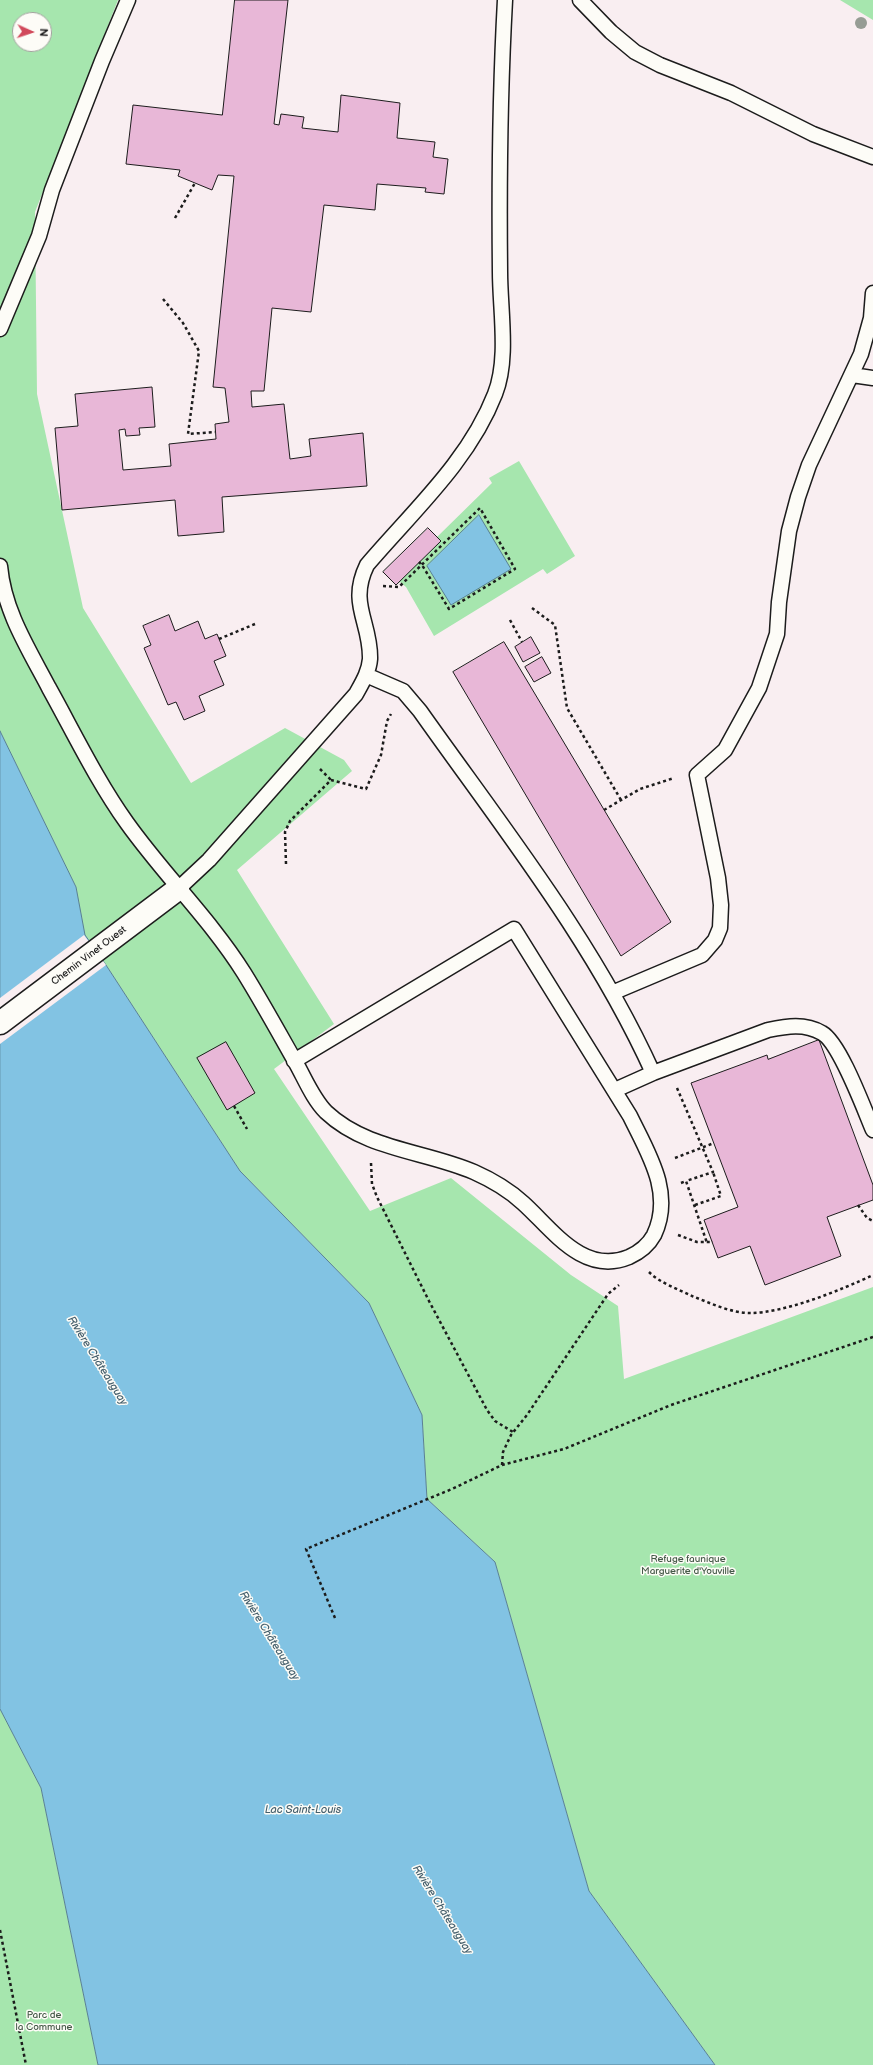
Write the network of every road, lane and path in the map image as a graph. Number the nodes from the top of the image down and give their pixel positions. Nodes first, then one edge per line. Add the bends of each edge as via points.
1 (128, 0) edge
2 (505, 0) edge
3 (580, 0) edge
4 (873, 157) edge
5 (195, 183) dead end
6 (174, 218) dead end
7 (873, 292) edge
8 (163, 299) dead end
9 (0, 329) edge
10 (852, 375) junction
11 (873, 378) edge
12 (215, 432) dead end
13 (419, 562) dead end
14 (422, 565) junction
15 (0, 566) edge
16 (380, 586) dead end
17 (532, 608) dead end
18 (510, 620) dead end
19 (255, 624) dead end
20 (219, 639) dead end
21 (522, 642) dead end
22 (366, 675) junction
23 (388, 721) dead end
24 (318, 767) dead end
25 (697, 775) junction
26 (331, 780) junction
27 (621, 800) junction
28 (604, 810) dead end
29 (286, 864) dead end
30 (178, 889) junction
31 (612, 993) junction
32 (0, 1023) edge
33 (294, 1061) junction
34 (653, 1073) junction
35 (615, 1090) junction
36 (679, 1091) dead end
37 (234, 1106) dead end
38 (247, 1129) dead end
39 (873, 1130) edge
40 (714, 1143) dead end
41 (702, 1148) junction
42 (372, 1156) dead end
43 (670, 1160) dead end
44 (713, 1172) junction
45 (686, 1181) dead end
46 (695, 1205) dead end
47 (858, 1205) dead end
48 (873, 1221) edge
49 (677, 1235) dead end
50 (712, 1242) dead end
51 (650, 1273) dead end
52 (873, 1275) edge
53 (608, 1294) dead end
54 (873, 1337) edge
55 (513, 1432) junction
56 (502, 1465) junction
57 (335, 1618) dead end
58 (0, 1930) edge
59 (26, 2065) edge

1 - 9 lane via 52,190 39,236
2 - 22 lane via 501,105 500,377 483,419 458,460 367,565 362,575 358,600 369,646 370,660
3 - 4 lane via 635,52 660,65 730,93 813,134
5 - 6 path
7 - 10 lane via 871,318
8 - 12 path via 183,324 199,351 188,434
10 - 11 lane
10 - 25 lane via 809,465 798,498 789,531 777,634 759,688 725,750
13 - 14 path
14 - 14 path via 449,609 515,569 480,508
14 - 16 path via 399,587
15 - 30 lane via 7,605 22,639 115,806
17 - 27 path via 555,625 567,708
18 - 21 path
19 - 20 path
22 - 30 lane via 356,694 209,860
22 - 31 lane via 403,691 410,698 541,880
23 - 26 path via 381,756 366,789
24 - 26 path
25 - 27 path via 652,784
25 - 31 lane via 718,878 721,905 718,934 702,955
26 - 29 path via 290,821 285,832
27 - 28 path
30 - 32 street, Chemin Vinet Ouest
30 - 33 lane via 222,940 244,973
31 - 34 lane via 634,1030
33 - 35 lane via 514,929
33 - 35 lane via 324,1110 355,1133 370,1140 445,1161 496,1183 523,1202 551,1232 575,1251 591,1259 606,1261 623,1259 638,1253 650,1242 658,1226 662,1197 654,1167
34 - 35 lane
34 - 39 lane via 768,1030 788,1026 812,1028 824,1034 832,1043
36 - 41 path
37 - 38 path
40 - 41 path
41 - 43 path
41 - 44 path
42 - 55 path via 370,1169 377,1197 429,1301 487,1410 495,1421
44 - 45 path
44 - 46 path via 721,1196
47 - 48 path via 867,1218
49 - 50 path via 697,1242
51 - 52 path via 672,1287 708,1303 750,1313 791,1306
53 - 55 path
54 - 56 path via 671,1405 564,1449
55 - 56 path via 504,1452
56 - 57 path via 452,1489 306,1549
58 - 59 path

